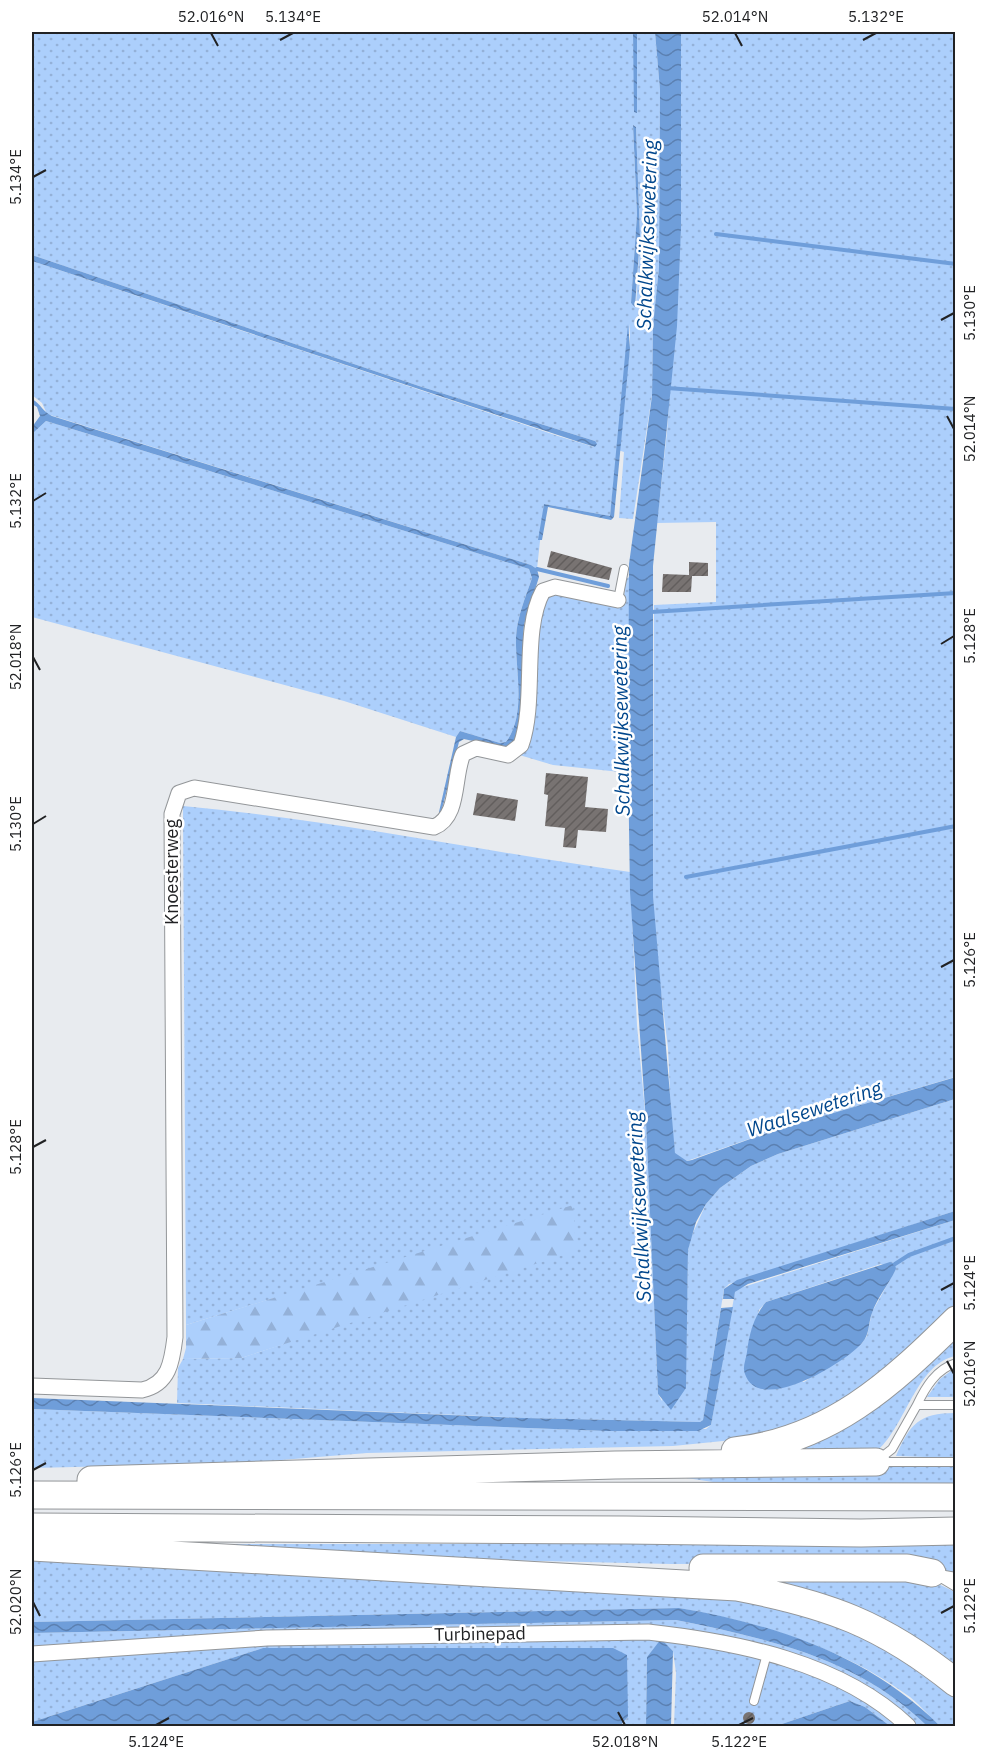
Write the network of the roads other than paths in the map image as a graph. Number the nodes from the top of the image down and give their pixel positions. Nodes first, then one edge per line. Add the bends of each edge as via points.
1 (624, 569) dead end
2 (618, 600) joint
3 (956, 1320) edge
4 (956, 1363) edge
5 (32, 1386) edge
6 (956, 1404) edge
7 (917, 1405) junction
8 (876, 1462) junction
9 (956, 1462) edge
10 (615, 1465) junction
11 (32, 1484) edge
12 (32, 1495) edge
13 (956, 1497) edge
14 (32, 1527) edge
15 (956, 1531) edge
16 (32, 1547) edge
17 (484, 1572) junction
18 (944, 1575) edge
19 (956, 1587) edge
20 (32, 1653) edge
21 (767, 1654) junction
22 (956, 1683) edge
23 (754, 1701) dead end
24 (908, 1726) edge

1 - 2 lane, Knoesterweg
2 - 5 street, Knoesterweg via 555,587 543,591 534,617 521,745 508,755 472,748 463,754 449,816 438,826 194,788 179,793 172,814 172,1361 158,1384 142,1390
3 - 10 highway via 875,1395 799,1437 748,1450
4 - 7 lane via 936,1375
6 - 7 lane
7 - 8 lane via 892,1449
8 - 9 lane
8 - 10 highway
10 - 11 highway via 133,1476
12 - 13 highway
14 - 15 highway
16 - 17 highway
17 - 18 highway via 593,1567 907,1568
17 - 22 highway via 737,1587 799,1599 858,1620 909,1648
18 - 19 lane
20 - 21 street, Turbinepad via 267,1638 648,1632 707,1639
21 - 23 lane
21 - 24 street, Turbinepad via 874,1698

